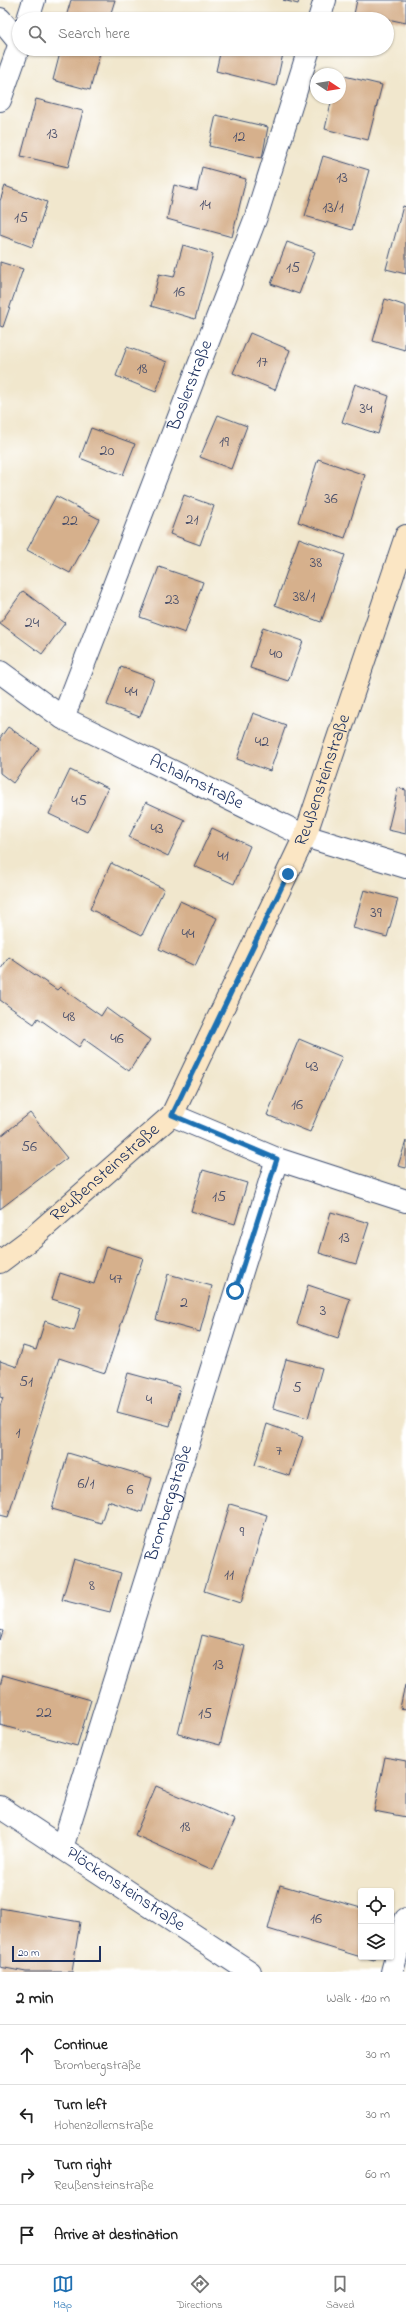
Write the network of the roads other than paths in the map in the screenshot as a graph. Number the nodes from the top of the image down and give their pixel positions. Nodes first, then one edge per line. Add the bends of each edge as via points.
1 (34, 0) edge
2 (325, 0) edge
3 (30, 12) edge
4 (321, 12) edge
5 (0, 19) edge
6 (12, 34) edge
7 (15, 56) edge
8 (307, 56) edge
9 (0, 100) edge
10 (406, 536) edge
11 (401, 571) edge
12 (0, 672) edge
13 (62, 718) junction
14 (305, 836) junction
15 (406, 867) edge
16 (172, 1115) junction
17 (277, 1159) junction
18 (406, 1201) edge
19 (0, 1262) edge
20 (0, 1808) edge
21 (62, 1848) junction
22 (406, 1919) edge
23 (250, 1972) edge
24 (392, 1972) edge

1 - 3 street
2 - 4 street
5 - 6 street
7 - 9 street
8 - 13 street, Boslerstraße via 256,217
10 - 11 street, Reußensteinstraße
11 - 14 street, Reußensteinstraße
12 - 13 street, Achalmstraße
13 - 14 street, Achalmstraße
14 - 15 street, Achalmstraße
14 - 16 street, Reußensteinstraße
16 - 17 street
16 - 19 street, Reußensteinstraße via 32,1238
17 - 18 street
17 - 21 street, Brombergstraße
20 - 21 street, Plöckensteinstraße
21 - 23 street, Plöckensteinstraße
22 - 24 street

